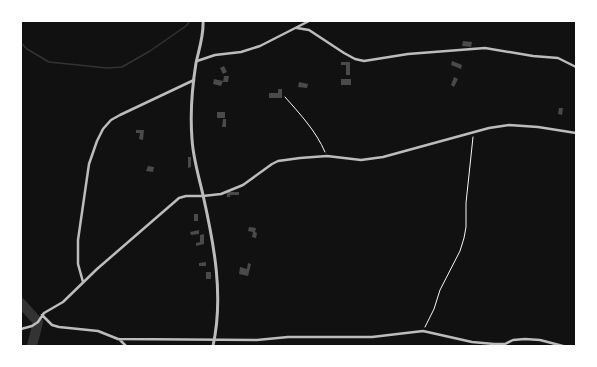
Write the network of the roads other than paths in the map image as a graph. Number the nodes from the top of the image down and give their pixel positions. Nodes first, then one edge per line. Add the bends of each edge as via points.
1 (203, 21) edge
2 (309, 21) edge
3 (297, 28) junction
4 (197, 61) junction
5 (576, 67) edge
6 (194, 80) junction
7 (576, 134) edge
8 (203, 196) junction
9 (83, 282) junction
10 (42, 315) junction
11 (21, 329) edge
12 (118, 339) junction
13 (214, 339) junction
14 (126, 346) edge
15 (212, 346) edge
16 (563, 346) edge

1 - 4 street
2 - 3 street
3 - 4 street via 255,48
3 - 5 street via 309,30 344,53 364,61 408,54 485,48 558,58
4 - 6 street
6 - 8 street via 192,140
6 - 9 street via 120,114 103,129 89,164 78,240 78,264
7 - 8 street via 509,125 473,132 383,157 361,160 327,156 300,158 272,164 243,185 221,194
8 - 9 street via 178,198
8 - 13 street via 216,257 217,309
9 - 10 street via 63,302
10 - 11 street via 38,322
10 - 12 street via 59,328 98,331
12 - 13 street
12 - 14 street
13 - 15 street
13 - 16 street via 361,337 423,331 489,344 500,345 525,339

